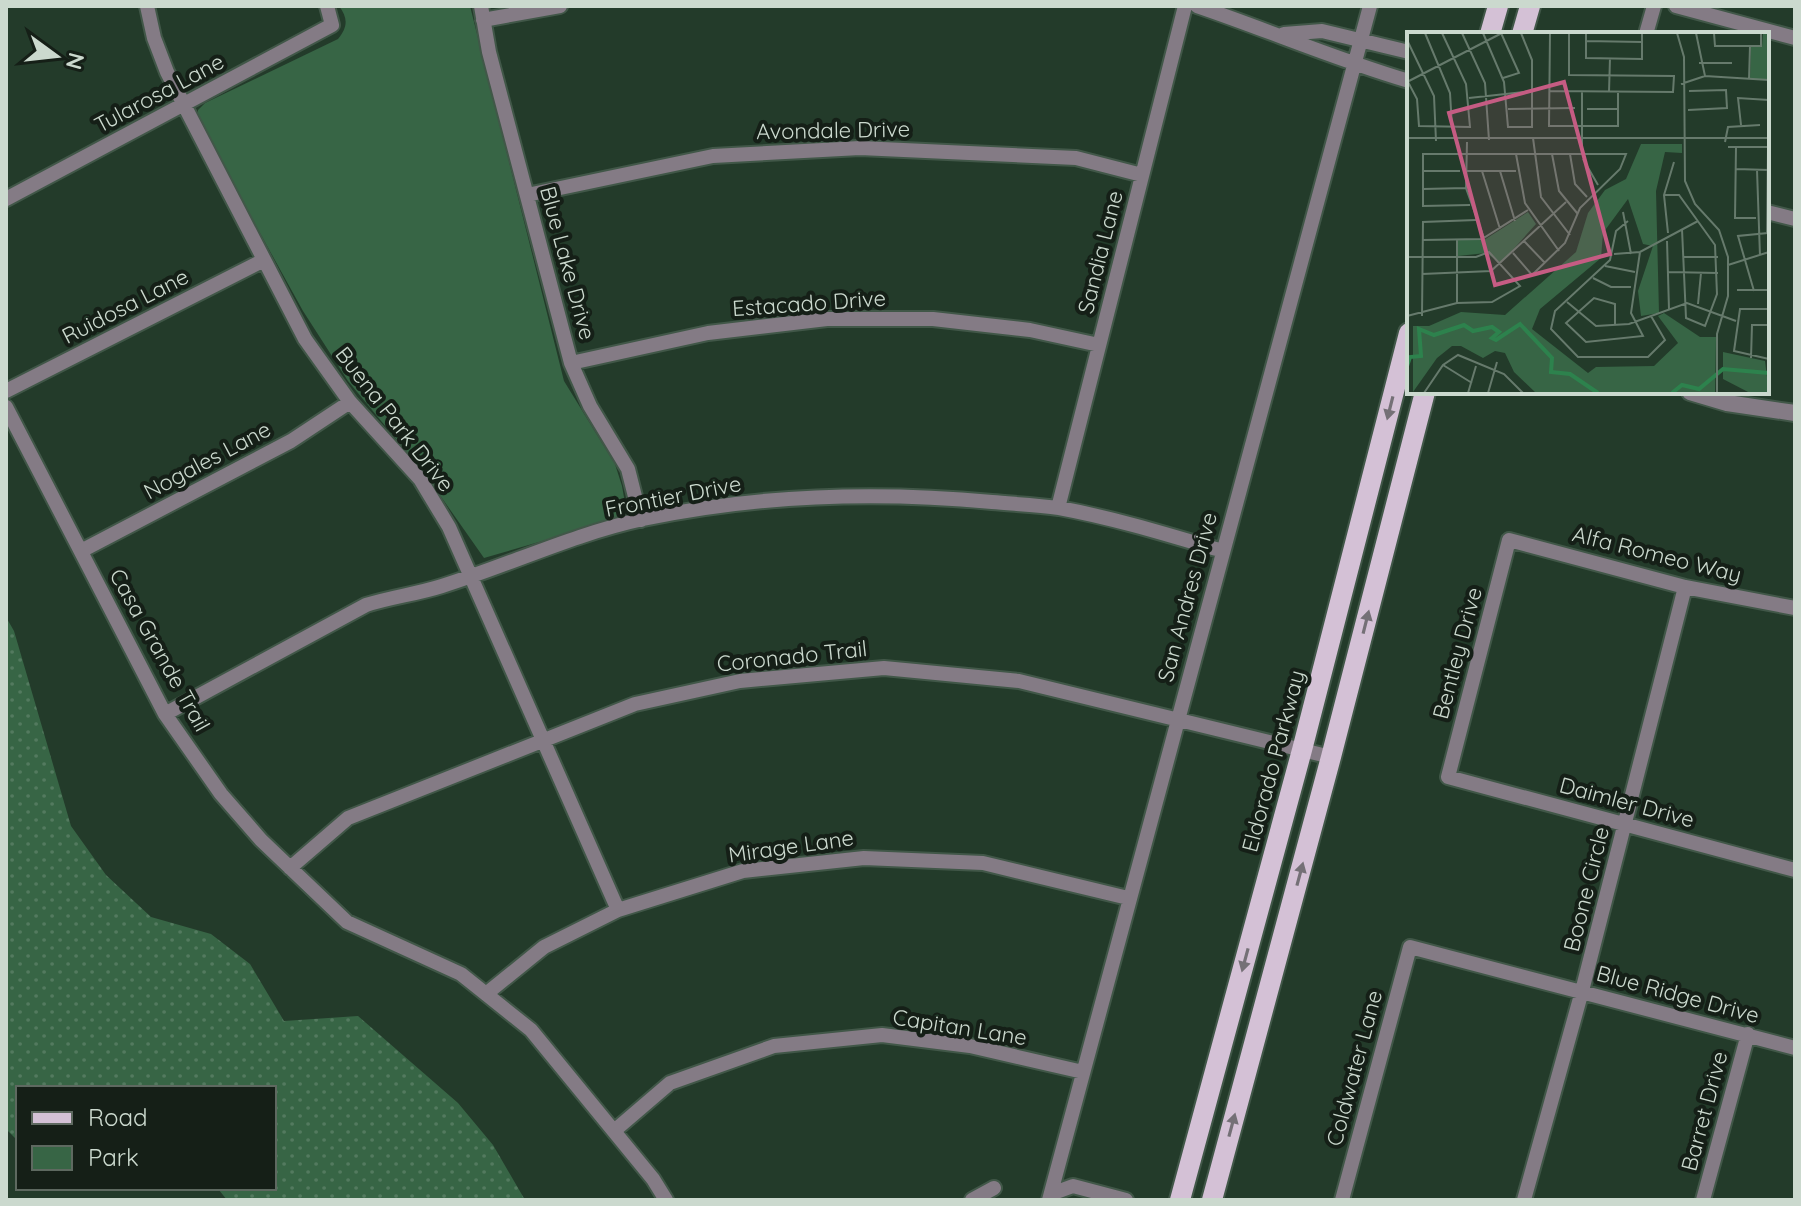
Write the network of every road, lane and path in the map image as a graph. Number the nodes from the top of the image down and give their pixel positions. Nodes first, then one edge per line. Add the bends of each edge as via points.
1 (147, 6) edge
2 (327, 6) edge
3 (560, 6) edge
4 (1185, 6) edge
5 (1197, 6) edge
6 (1370, 6) edge
7 (1498, 6) edge
8 (1530, 6) edge
9 (1654, 6) edge
10 (1676, 6) edge
11 (482, 13) edge
12 (1491, 32) edge
13 (1523, 32) edge
14 (1647, 32) edge
15 (1280, 34) junction
16 (1795, 38) edge
17 (1361, 40) junction
18 (1407, 52) edge
19 (1354, 65) junction
20 (1407, 80) edge
21 (183, 105) junction
22 (1142, 175) junction
23 (527, 195) junction
24 (6, 199) edge
25 (1769, 212) edge
26 (1795, 219) edge
27 (264, 260) junction
28 (1407, 341) edge
29 (1099, 345) junction
30 (571, 363) junction
31 (6, 391) edge
32 (1424, 394) edge
33 (1697, 394) edge
34 (350, 402) junction
35 (6, 407) edge
36 (1795, 413) edge
37 (1058, 508) junction
38 (641, 520) junction
39 (1509, 540) joint
40 (81, 551) junction
41 (1223, 551) junction
42 (469, 576) junction
43 (1685, 587) junction
44 (1795, 608) edge
45 (165, 714) junction
46 (1177, 718) junction
47 (544, 741) junction
48 (1302, 750) junction
49 (1331, 757) junction
50 (1448, 777) joint
51 (1625, 823) junction
52 (1795, 852) edge
53 (290, 868) junction
54 (1793, 869) edge
55 (1128, 898) junction
56 (618, 910) junction
57 (1410, 947) joint
58 (1582, 991) junction
59 (486, 994) junction
60 (1748, 1034) junction
61 (1795, 1048) edge
62 (1083, 1072) junction
63 (614, 1131) junction
64 (994, 1188) dead end
65 (1052, 1198) edge
66 (666, 1200) edge
67 (972, 1200) edge
68 (1126, 1200) edge
69 (1180, 1200) edge
70 (1212, 1200) edge
71 (1342, 1200) edge
72 (1524, 1200) edge
73 (1703, 1200) edge

1 - 21 street, Buena Park Drive via 154,38
2 - 21 street, Tularosa Lane via 332,25
3 - 11 street
4 - 22 street, Sandia Lane
5 - 15 street
6 - 17 street, San Andres Drive
7 - 12 main road
8 - 13 main road
9 - 14 street
10 - 16 street
11 - 23 street, Blue Lake Drive
15 - 17 street via 1322,31
15 - 19 street
17 - 18 street
17 - 19 street, San Andres Drive
19 - 20 street
19 - 41 street, San Andres Drive
21 - 24 street, Tularosa Lane
21 - 27 street, Buena Park Drive
22 - 23 street, Avondale Drive via 1076,158 860,148 713,156
22 - 29 street, Sandia Lane
23 - 30 street, Blue Lake Drive
25 - 26 street
27 - 31 street, Ruidosa Lane
27 - 34 street, Buena Park Drive via 305,339
28 -> 48 main road, Eldorado Parkway
29 - 30 street, Estacado Drive via 1030,330 933,319 827,319 708,333
29 - 37 street, Sandia Lane
30 - 38 street, Blue Lake Drive via 628,469
49 -> 32 main road
33 - 36 street
34 - 40 street, Nogales Lane via 291,441
34 - 42 street, Buena Park Drive via 420,479 449,527
35 - 40 street, Casa Grande Trail
37 - 38 street, Frontier Drive via 938,497 827,495
37 - 41 street, Frontier Drive
38 - 42 street, Frontier Drive
39 - 43 street, Alfa Romeo Way
39 - 50 street, Bentley Drive
40 - 45 street, Casa Grande Trail
41 - 46 street, San Andres Drive
42 - 45 street, Frontier Drive via 366,605
42 - 47 street, Buena Park Drive
43 - 44 street, Alfa Romeo Way
43 - 51 street, Boone Circle
45 - 53 street, Casa Grande Trail via 221,794
46 - 47 street, Coronado Trail via 1019,681 884,668 725,684 635,704
46 - 48 street, Coronado Trail
46 - 55 street, San Andres Drive
47 - 53 street, Coronado Trail via 348,818
47 - 56 street, Buena Park Drive
48 - 49 street, Coronado Trail
48 -> 69 main road, Eldorado Parkway
70 -> 49 main road
50 - 51 street, Daimler Drive
51 - 54 street, Daimler Drive
51 - 58 street, Boone Circle
52 - 54 street
53 - 59 street, Casa Grande Trail via 347,922 461,974
55 - 56 street, Mirage Lane via 983,863 864,858 743,871
55 - 62 street, San Andres Drive
56 - 59 street, Mirage Lane via 544,947
57 - 58 street, Blue Ridge Drive
57 - 71 street, Coldwater Lane
58 - 60 street, Blue Ridge Drive
58 - 72 street, Boone Circle
59 - 63 street, Casa Grande Trail via 531,1030
60 - 61 street, Blue Ridge Drive
60 - 73 street, Barret Drive
62 - 63 street, Capitan Lane via 970,1046 882,1035 774,1046 670,1083
62 - 65 street, San Andres Drive
63 - 66 street, Casa Grande Trail
64 - 67 street
65 - 68 street via 1073,1186

